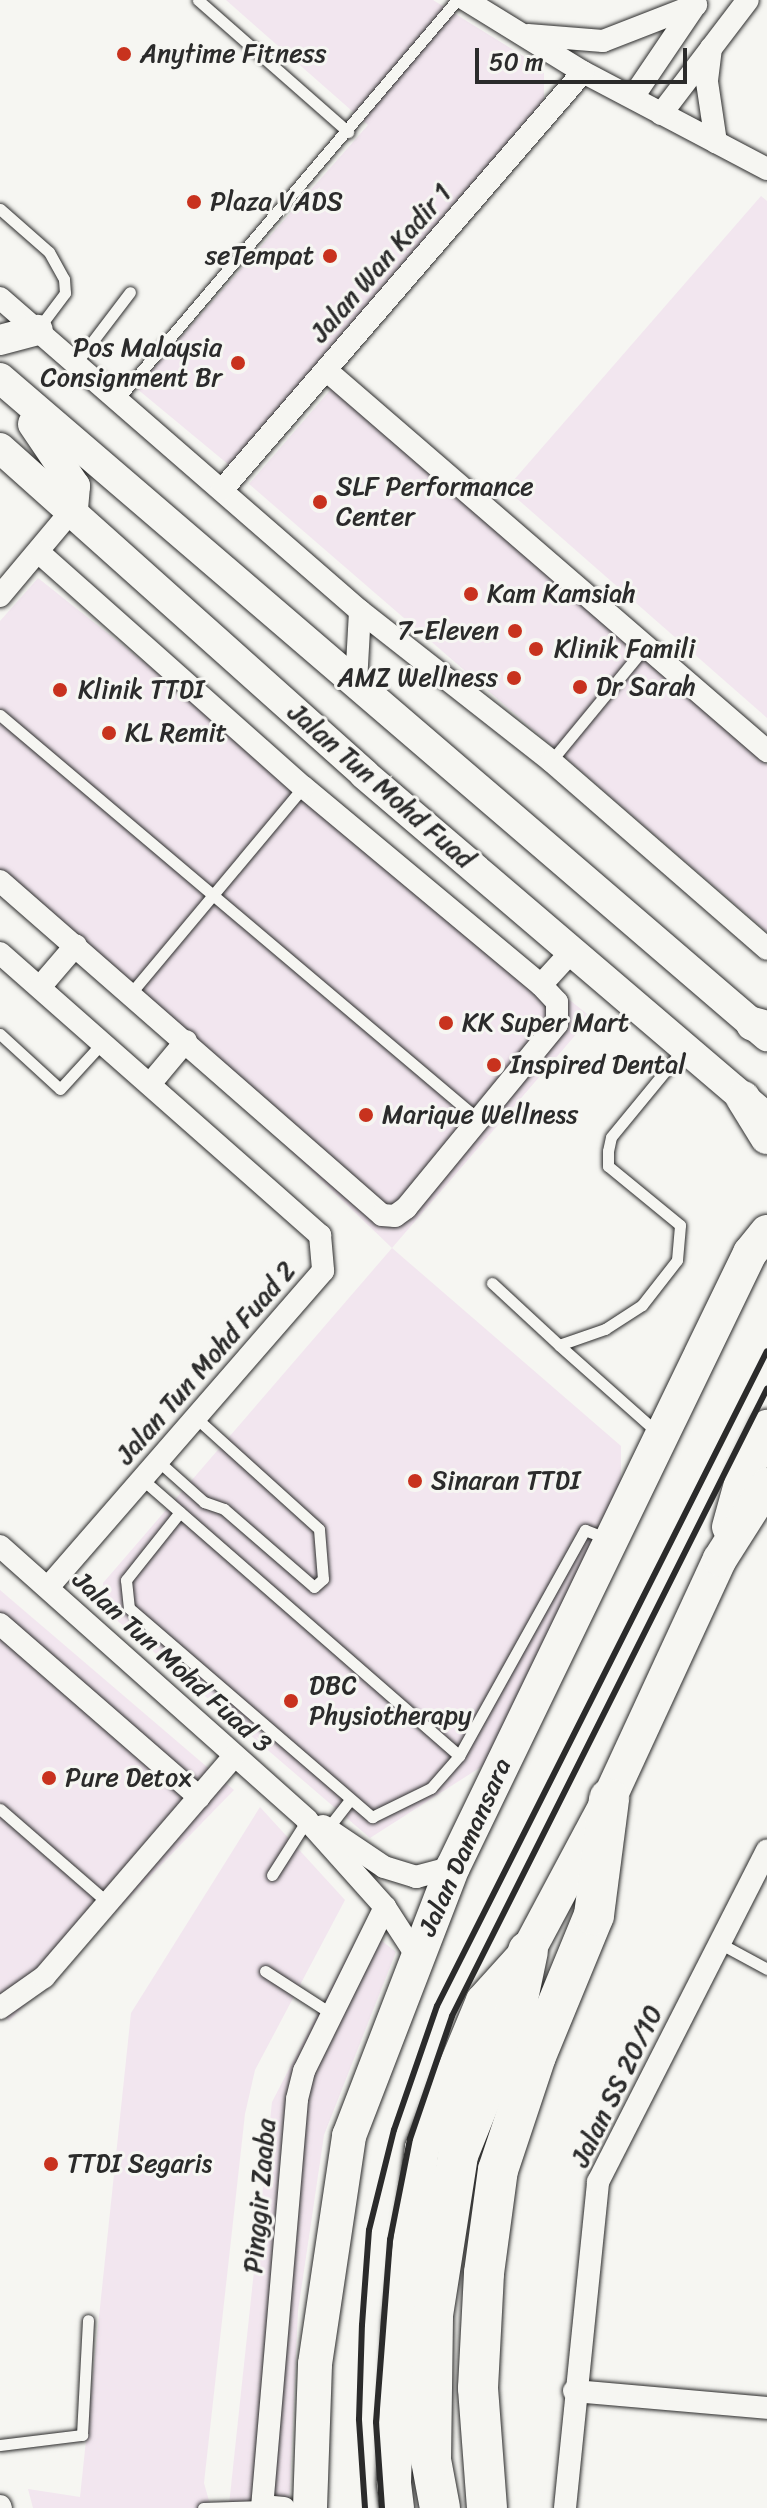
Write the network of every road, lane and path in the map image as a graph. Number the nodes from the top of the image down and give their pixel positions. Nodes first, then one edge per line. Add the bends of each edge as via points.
1 (198, 0) edge
2 (457, 0) edge
3 (466, 0) edge
4 (748, 0) edge
5 (698, 2) edge
6 (663, 10) edge
7 (521, 35) junction
8 (711, 47) junction
9 (583, 72) junction
10 (633, 97) junction
11 (661, 114) junction
12 (348, 132) junction
13 (716, 142) junction
14 (767, 169) edge
15 (0, 209) edge
16 (130, 292) dead end
17 (0, 298) edge
18 (38, 330) junction
19 (0, 340) edge
20 (76, 363) junction
21 (326, 370) junction
22 (0, 380) edge
23 (117, 400) junction
24 (0, 448) edge
25 (222, 490) junction
26 (73, 509) junction
27 (39, 553) junction
28 (0, 596) edge
29 (360, 611) junction
30 (645, 647) junction
31 (356, 683) junction
32 (0, 715) edge
33 (767, 751) edge
34 (551, 761) junction
35 (303, 787) junction
36 (0, 881) edge
37 (212, 897) junction
38 (76, 945) junction
39 (767, 949) edge
40 (572, 951) junction
41 (0, 953) edge
42 (541, 985) junction
43 (40, 987) junction
44 (131, 993) junction
45 (762, 1029) edge
46 (0, 1034) edge
47 (186, 1041) junction
48 (103, 1042) junction
49 (687, 1045) junction
50 (150, 1084) junction
51 (755, 1108) edge
52 (479, 1120) junction
53 (767, 1137) edge
54 (767, 1206) edge
55 (758, 1242) edge
56 (492, 1283) dead end
57 (559, 1345) junction
58 (196, 1418) junction
59 (767, 1427) edge
60 (661, 1435) junction
61 (158, 1461) junction
62 (142, 1479) junction
63 (767, 1485) edge
64 (180, 1512) junction
65 (611, 1540) junction
66 (0, 1546) edge
67 (720, 1559) junction
68 (48, 1587) junction
69 (0, 1624) edge
70 (459, 1756) junction
71 (233, 1757) junction
72 (199, 1797) junction
73 (609, 1799) junction
74 (350, 1800) junction
75 (0, 1809) edge
76 (318, 1824) junction
77 (767, 1851) edge
78 (453, 1867) junction
79 (272, 1875) dead end
80 (107, 1902) junction
81 (385, 1907) junction
82 (721, 1944) junction
83 (528, 1951) junction
84 (416, 1955) junction
85 (767, 1969) edge
86 (265, 1971) dead end
87 (4, 2001) edge
88 (335, 2016) junction
89 (88, 2320) dead end
90 (574, 2391) junction
91 (767, 2408) edge
92 (0, 2445) edge
93 (269, 2507) edge
94 (203, 2508) edge
95 (310, 2508) edge
96 (397, 2508) edge
97 (440, 2508) edge
98 (487, 2508) edge
99 (565, 2508) edge

1 - 12 lane
2 - 12 lane
3 - 7 street
4 - 8 street
5 - 6 street
5 - 10 street
6 - 7 street via 603,41
7 - 9 street
8 - 11 street
8 - 13 street via 707,82
9 - 10 street
9 - 21 street, Jalan Wan Kadir 1
10 - 11 street
11 - 13 street
12 - 23 lane
13 - 14 street
15 - 18 lane via 49,252 64,279 65,293
16 - 20 lane
17 - 18 street
18 - 19 main road
18 - 20 street
20 - 23 street
21 - 25 street, Jalan Wan Kadir 1
21 - 30 street
22 - 26 main road via 63,462 75,486
22 - 31 main road
23 - 25 street
24 - 26 main road, Jalan Tun Mohd Fuad
25 - 29 street
26 - 27 street
26 - 40 main road, Jalan Tun Mohd Fuad via 364,774
27 - 28 street
27 - 35 street, Jalan Tun Mohd Fuad
29 - 31 street
29 - 34 street
30 - 33 street
30 - 34 lane
31 - 45 main road
32 - 37 lane
34 - 39 street
35 - 37 lane
35 - 42 street, Jalan Tun Mohd Fuad
36 - 38 street
37 - 44 lane
37 - 52 lane
38 - 43 street
38 - 44 street
40 - 42 street
40 - 49 main road, Jalan Tun Mohd Fuad
41 - 43 street, Jalan Tun Mohd Fuad 2
42 - 52 street via 557,1002 557,1024
43 - 48 street, Jalan Tun Mohd Fuad 2
44 - 47 street
46 - 48 lane via 60,1089
47 - 50 street
47 - 52 street via 382,1215 395,1216 406,1208
48 - 50 street, Jalan Tun Mohd Fuad 2
49 - 51 main road, Jalan Tun Mohd Fuad
49 - 57 lane via 611,1137 608,1151 608,1166 680,1225 677,1260 642,1305 605,1329
50 - 58 street, Jalan Tun Mohd Fuad 2 via 320,1235 323,1271
51 - 53 main road
54 - 55 main road, Jalan Damansara
55 - 60 main road, Jalan Damansara
56 - 57 lane
57 - 60 lane
58 - 61 street, Jalan Tun Mohd Fuad 2
58 - 61 lane via 319,1529 323,1579 314,1587 224,1509 204,1502
59 - 67 main road via 742,1480
60 - 65 main road, Jalan Damansara
61 - 62 street, Jalan Tun Mohd Fuad 2
62 - 64 lane
62 - 68 street, Jalan Tun Mohd Fuad 2
63 - 67 main road
64 - 70 lane
64 - 74 lane via 126,1580 129,1608
65 - 70 lane via 585,1530
65 - 78 main road, Jalan Damansara
66 - 68 street, Jalan Tun Mohd Fuad 3
67 - 73 main road
68 - 71 street, Jalan Tun Mohd Fuad 3
69 - 72 street
70 - 74 lane via 431,1788 372,1817
71 - 72 street
71 - 76 street, Jalan Tun Mohd Fuad 3
72 - 80 street
73 - 83 main road
73 - 98 highway via 594,1915 536,2056 498,2170 484,2273 478,2388
74 - 76 lane
75 - 80 lane
76 - 78 street, Jalan Tun Mohd Fuad 3 via 394,1870 416,1877
76 - 79 lane
76 - 81 street, Jalan Tun Mohd Fuad 3
77 - 82 street, Jalan SS 20/10
78 - 84 main road, Jalan Damansara
80 - 87 street via 44,1977
81 - 84 street, Jalan Tun Mohd Fuad 3
81 - 88 street, Pinggir Zaaba
82 - 85 lane
82 - 90 street, Jalan SS 20/10 via 598,2182
83 - 96 main road via 483,2001 422,2148 400,2322
83 - 97 highway via 515,2013 458,2155 433,2315 431,2460
84 - 95 main road, Jalan Damansara via 349,2136 315,2364
86 - 88 lane
88 - 93 street, Pinggir Zaaba via 304,2071 297,2099
89 - 92 lane via 82,2435
90 - 91 street
90 - 99 street, Jalan SS 20/10
93 - 94 lane

